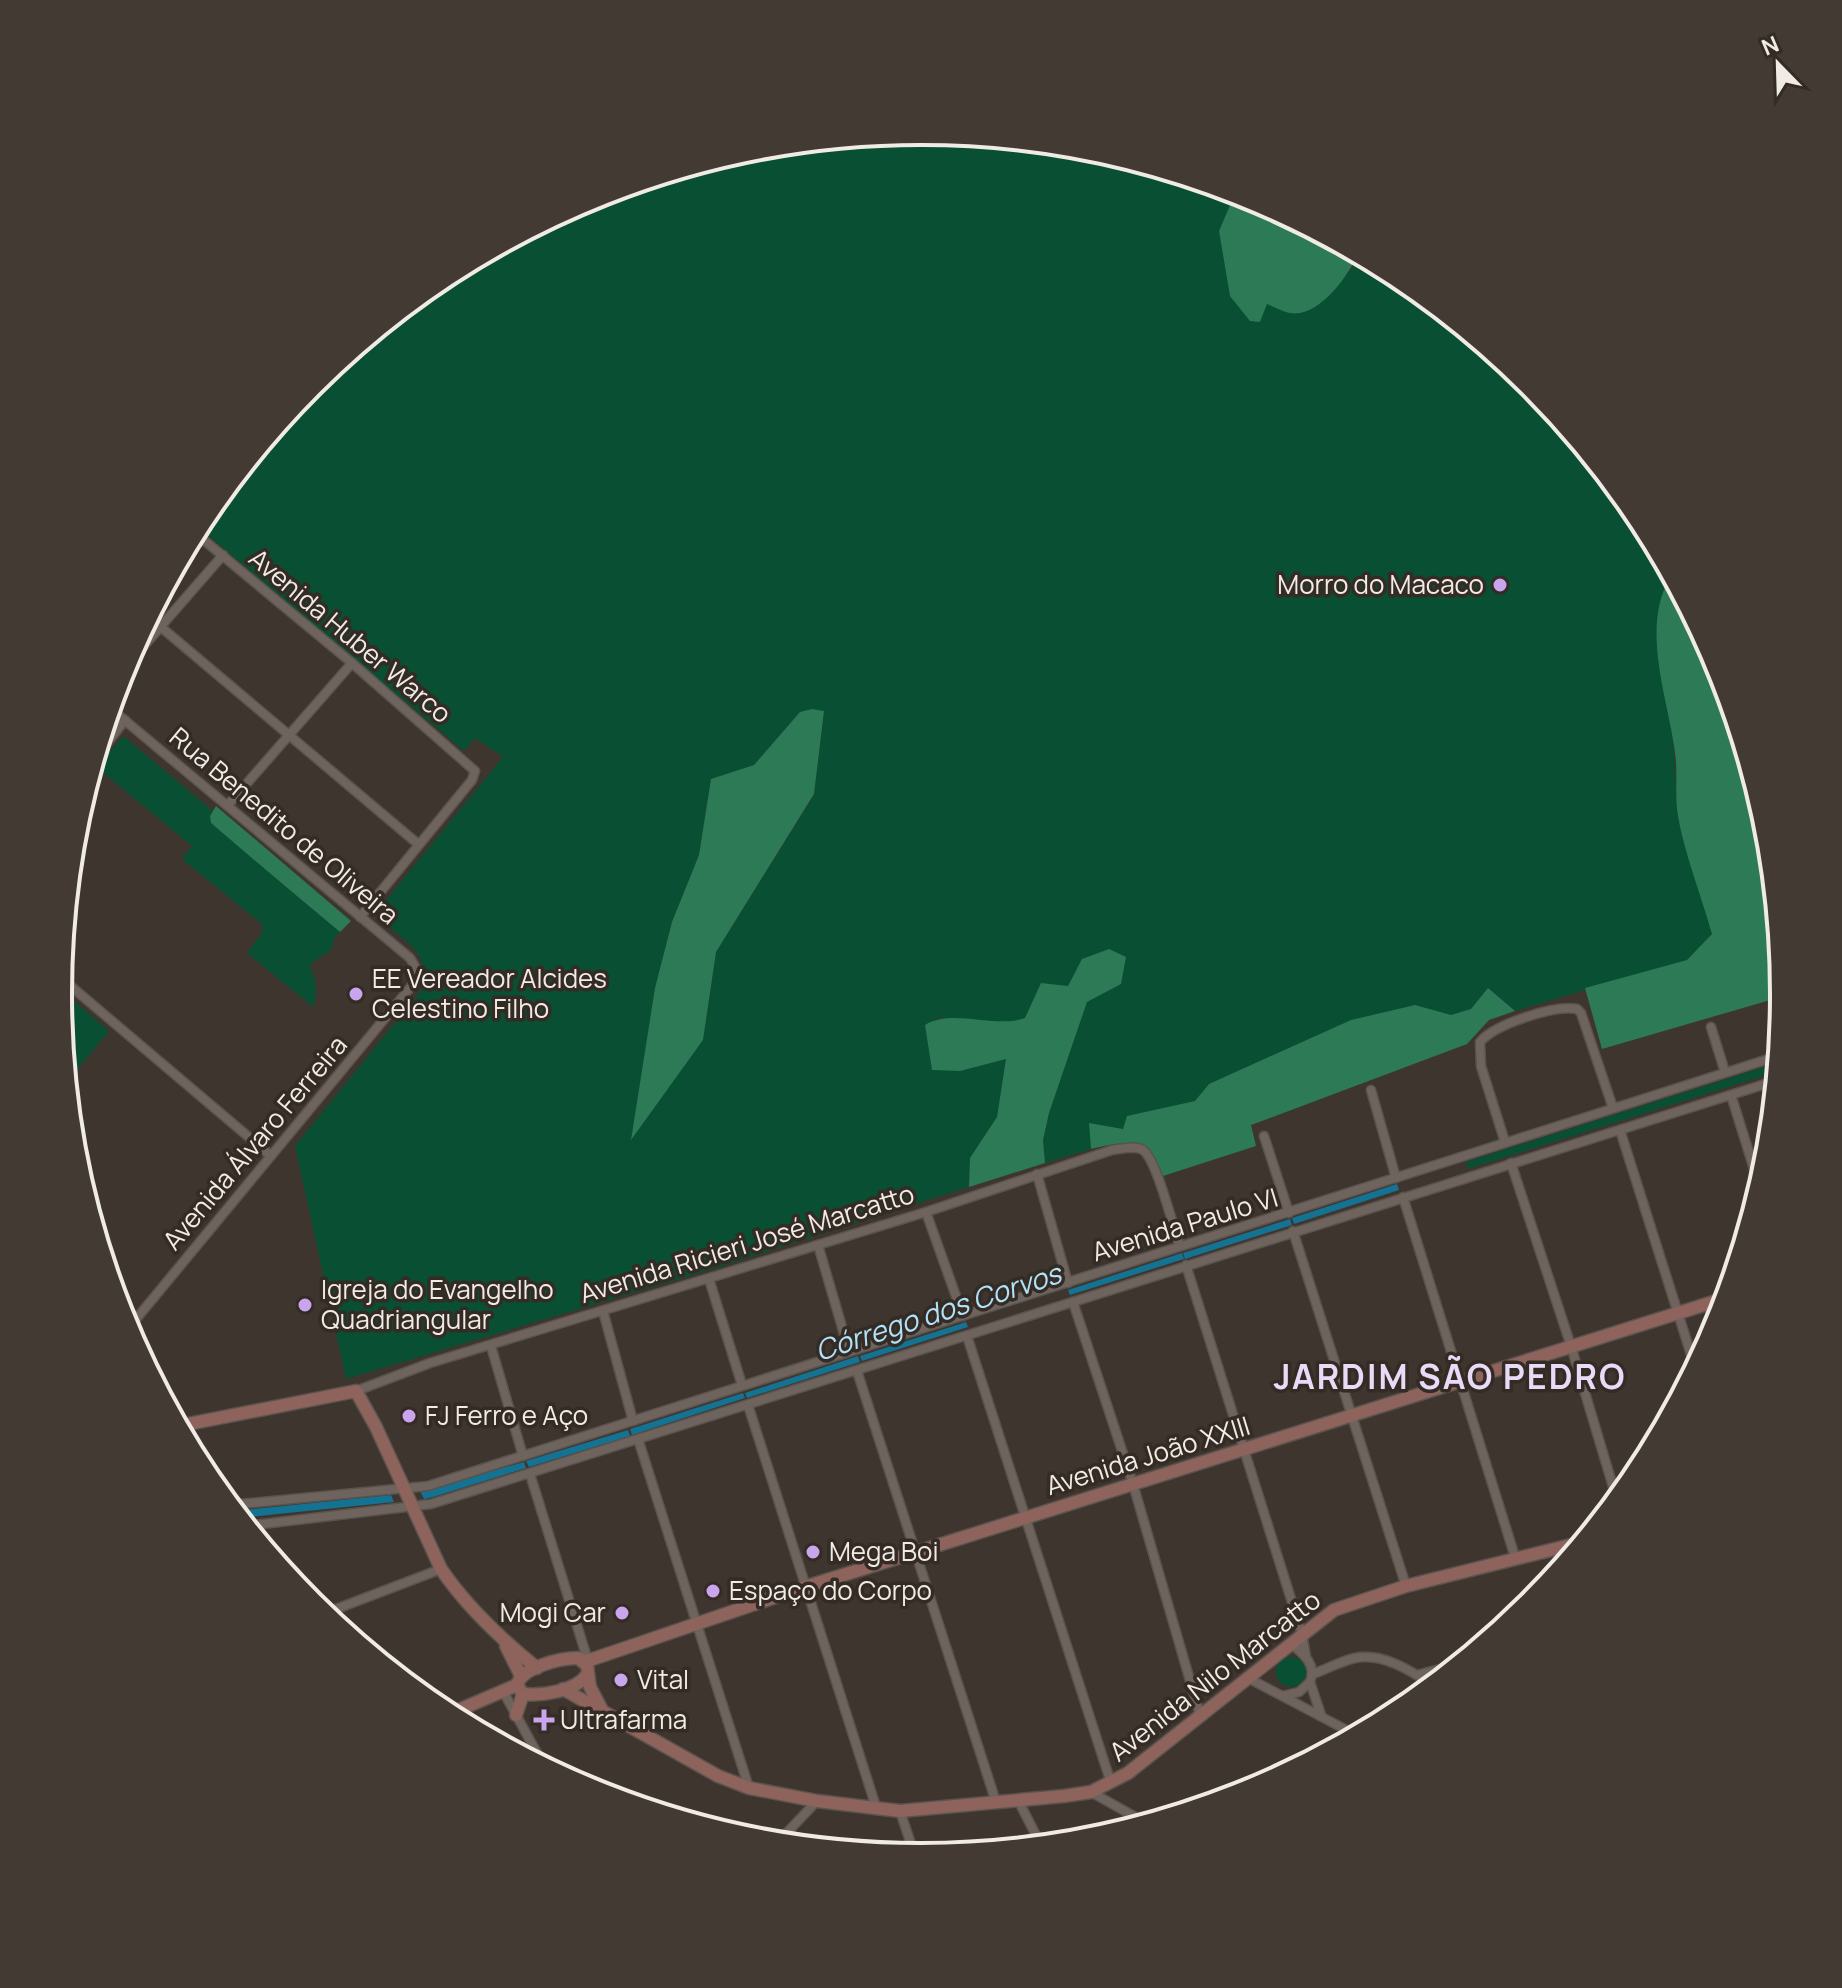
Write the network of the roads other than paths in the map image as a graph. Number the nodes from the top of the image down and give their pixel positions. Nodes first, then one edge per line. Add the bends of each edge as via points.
1 (204, 540) edge
2 (223, 555) junction
3 (157, 624) edge
4 (160, 626) junction
5 (152, 635) edge
6 (352, 663) junction
7 (119, 715) edge
8 (125, 720) junction
9 (112, 736) edge
10 (289, 736) junction
11 (228, 805) junction
12 (418, 844) junction
13 (360, 917) junction
14 (414, 983) joint
15 (72, 987) edge
16 (1711, 1027) dead end
17 (1767, 1059) edge
18 (1725, 1072) junction
19 (1765, 1084) edge
20 (1371, 1090) dead end
21 (1731, 1095) junction
22 (1613, 1108) junction
23 (1620, 1130) junction
24 (1264, 1136) dead end
25 (1505, 1142) junction
26 (271, 1156) junction
27 (1511, 1163) junction
28 (1753, 1165) edge
29 (1037, 1174) junction
30 (1396, 1178) junction
31 (1403, 1197) junction
32 (926, 1212) junction
33 (1289, 1213) junction
34 (1293, 1231) junction
35 (818, 1245) junction
36 (1180, 1246) junction
37 (1186, 1265) junction
38 (709, 1279) junction
39 (1068, 1283) junction
40 (1073, 1302) junction
41 (1711, 1303) edge
42 (603, 1311) junction
43 (1678, 1313) junction
44 (963, 1316) junction
45 (137, 1318) edge
46 (967, 1336) junction
47 (491, 1346) junction
48 (1571, 1346) junction
49 (849, 1351) junction
50 (1690, 1352) edge
51 (857, 1371) junction
52 (1461, 1380) junction
53 (742, 1385) junction
54 (356, 1391) junction
55 (748, 1405) junction
56 (1351, 1416) junction
57 (633, 1421) junction
58 (189, 1424) edge
59 (638, 1439) junction
60 (1242, 1450) junction
61 (523, 1456) junction
62 (530, 1474) junction
63 (1133, 1484) junction
64 (1613, 1486) edge
65 (404, 1487) junction
66 (242, 1504) edge
67 (413, 1507) junction
68 (1024, 1518) junction
69 (258, 1525) edge
70 (1566, 1546) edge
71 (914, 1553) junction
72 (1515, 1557) junction
73 (441, 1569) junction
74 (808, 1586) junction
75 (1406, 1586) junction
76 (337, 1609) edge
77 (697, 1624) junction
78 (1302, 1634) junction
79 (502, 1640) junction
80 (1291, 1644) junction
81 (1306, 1657) junction
82 (586, 1666) junction
83 (537, 1668) junction
84 (1435, 1670) edge
85 (1417, 1675) junction
86 (1248, 1678) junction
87 (1312, 1678) junction
88 (1423, 1679) edge
89 (520, 1685) junction
90 (563, 1689) junction
91 (503, 1691) junction
92 (1283, 1696) junction
93 (463, 1708) edge
94 (603, 1710) junction
95 (516, 1715) junction
96 (1200, 1715) junction
97 (1322, 1716) junction
98 (1345, 1729) edge
99 (535, 1750) edge
100 (1111, 1783) junction
101 (749, 1788) junction
102 (1091, 1792) junction
103 (1018, 1800) junction
104 (817, 1801) junction
105 (996, 1802) junction
106 (877, 1810) junction
107 (900, 1811) junction
108 (1133, 1816) edge
109 (787, 1832) edge
110 (1036, 1835) edge
111 (911, 1843) edge

1 - 2 street, Avenida Huber Warco
2 - 4 street
2 - 6 street, Avenida Huber Warco
3 - 4 street
4 - 5 street
4 - 10 street
6 - 10 street
6 - 12 street, Avenida Huber Warco via 476,774
7 - 8 street, Rua Benedito de Oliveira
8 - 9 street
8 - 11 street, Rua Benedito de Oliveira
10 - 11 street
10 - 12 street
11 - 13 street, Rua Benedito de Oliveira
12 - 13 street
13 - 14 street, Rua Benedito de Oliveira via 410,958 417,970
14 - 26 street, Avenida Álvaro Ferreira
15 - 26 street
16 - 18 street
17 - 18 street, Avenida Paulo VI
18 - 22 street, Avenida Paulo VI
19 - 21 street, Avenida Paulo VI
20 - 30 street
21 - 23 street, Avenida Paulo VI
21 - 28 street
22 - 25 street, Avenida Paulo VI
22 - 25 street via 1577,1009 1493,1030 1480,1042 1481,1066
23 - 27 street, Avenida Paulo VI
23 - 43 street
24 - 33 street
25 - 30 street, Avenida Paulo VI
26 - 45 street, Avenida Álvaro Ferreira
27 - 31 street, Avenida Paulo VI
27 - 48 street
29 - 32 street, Avenida Ricieri José Marcatto
29 - 36 street, Avenida Ricieri José Marcatto via 1112,1150 1141,1149 1152,1163
29 - 39 street
30 - 33 street, Avenida Paulo VI
31 - 34 street, Avenida Paulo VI
31 - 52 street
32 - 35 street, Avenida Ricieri José Marcatto
32 - 44 street
33 - 36 street, Avenida Paulo VI
34 - 37 street, Avenida Paulo VI
34 - 56 street
35 - 38 street, Avenida Ricieri José Marcatto
35 - 49 street
36 - 39 street, Avenida Paulo VI
37 - 40 street, Avenida Paulo VI
37 - 60 street
38 - 42 street, Avenida Ricieri José Marcatto
38 - 53 street
39 - 44 street, Avenida Paulo VI
40 - 46 street, Avenida Paulo VI
40 - 63 street
41 - 43 street, Avenida João XXIII
42 - 47 street, Avenida Ricieri José Marcatto
42 - 57 street
43 - 48 street, Avenida João XXIII
43 - 50 street
44 - 49 street, Avenida Paulo VI
46 - 51 street, Avenida Paulo VI
46 - 68 street
47 - 54 street, Avenida Ricieri José Marcatto
47 - 61 street
48 - 52 street, Avenida João XXIII
48 - 64 street
49 - 53 street, Avenida Paulo VI
51 - 55 street, Avenida Paulo VI
51 - 71 street
52 - 56 street, Avenida João XXIII
52 - 72 street
53 - 57 street, Avenida Paulo VI
54 - 58 street, Avenida Ricieri José Marcatto
54 - 65 street
55 - 59 street, Avenida Paulo VI
55 - 74 street
56 - 60 street, Avenida João XXIII
56 - 75 street
57 - 61 street, Avenida Paulo VI
59 - 62 street, Avenida Paulo VI
59 - 77 street
60 - 63 street, Avenida João XXIII
60 - 78 street
61 - 65 street, Avenida Paulo VI via 428,1486
62 - 67 street, Avenida Paulo VI
62 - 82 street
63 - 68 street, Avenida João XXIII
63 - 96 street
65 - 66 street, Avenida Paulo VI
65 - 67 street
67 - 69 street, Avenida Paulo VI
67 - 73 street
68 - 71 street, Avenida João XXIII
68 - 100 street
70 - 72 street, Avenida Nilo Marcatto
71 - 74 street, Avenida João XXIII
71 - 105 street
72 - 75 street, Avenida Nilo Marcatto
73 - 76 street
73 - 79 street
74 - 77 street, Avenida João XXIII
74 - 106 street
75 - 78 street, Avenida Nilo Marcatto via 1334,1610
77 - 82 street, Avenida João XXIII
77 - 101 street
78 - 80 street, Avenida Nilo Marcatto
78 - 81 street
79 - 83 street
79 - 89 street
80 - 81 street
80 - 86 street, Avenida Nilo Marcatto
81 - 87 street
82 - 83 street, Avenida João XXIII via 575,1657
82 - 90 street, Avenida João XXIII via 580,1684
82 - 94 street
83 - 89 street, Avenida João XXIII
84 - 85 street
85 - 87 street via 1368,1657
85 - 88 street
86 - 92 street
86 - 96 street, Avenida Nilo Marcatto
87 - 92 street via 1299,1692
87 - 97 street
89 - 90 street, Avenida João XXIII
89 - 91 street, Avenida João XXIII
89 - 95 street
90 - 94 street, Avenida Nilo Marcatto
91 - 93 street, Avenida João XXIII
91 - 95 street
92 - 97 street
94 - 101 street, Avenida Nilo Marcatto via 718,1776
95 - 99 street
96 - 100 street, Avenida Nilo Marcatto
97 - 98 street
100 - 102 street, Avenida Nilo Marcatto
101 - 104 street, Avenida Nilo Marcatto
102 - 103 street, Avenida Nilo Marcatto
102 - 108 street
103 - 105 street, Avenida Nilo Marcatto
103 - 110 street
104 - 106 street, Avenida Nilo Marcatto
104 - 109 street
105 - 107 street, Avenida Nilo Marcatto
106 - 107 street, Avenida Nilo Marcatto
107 - 111 street

